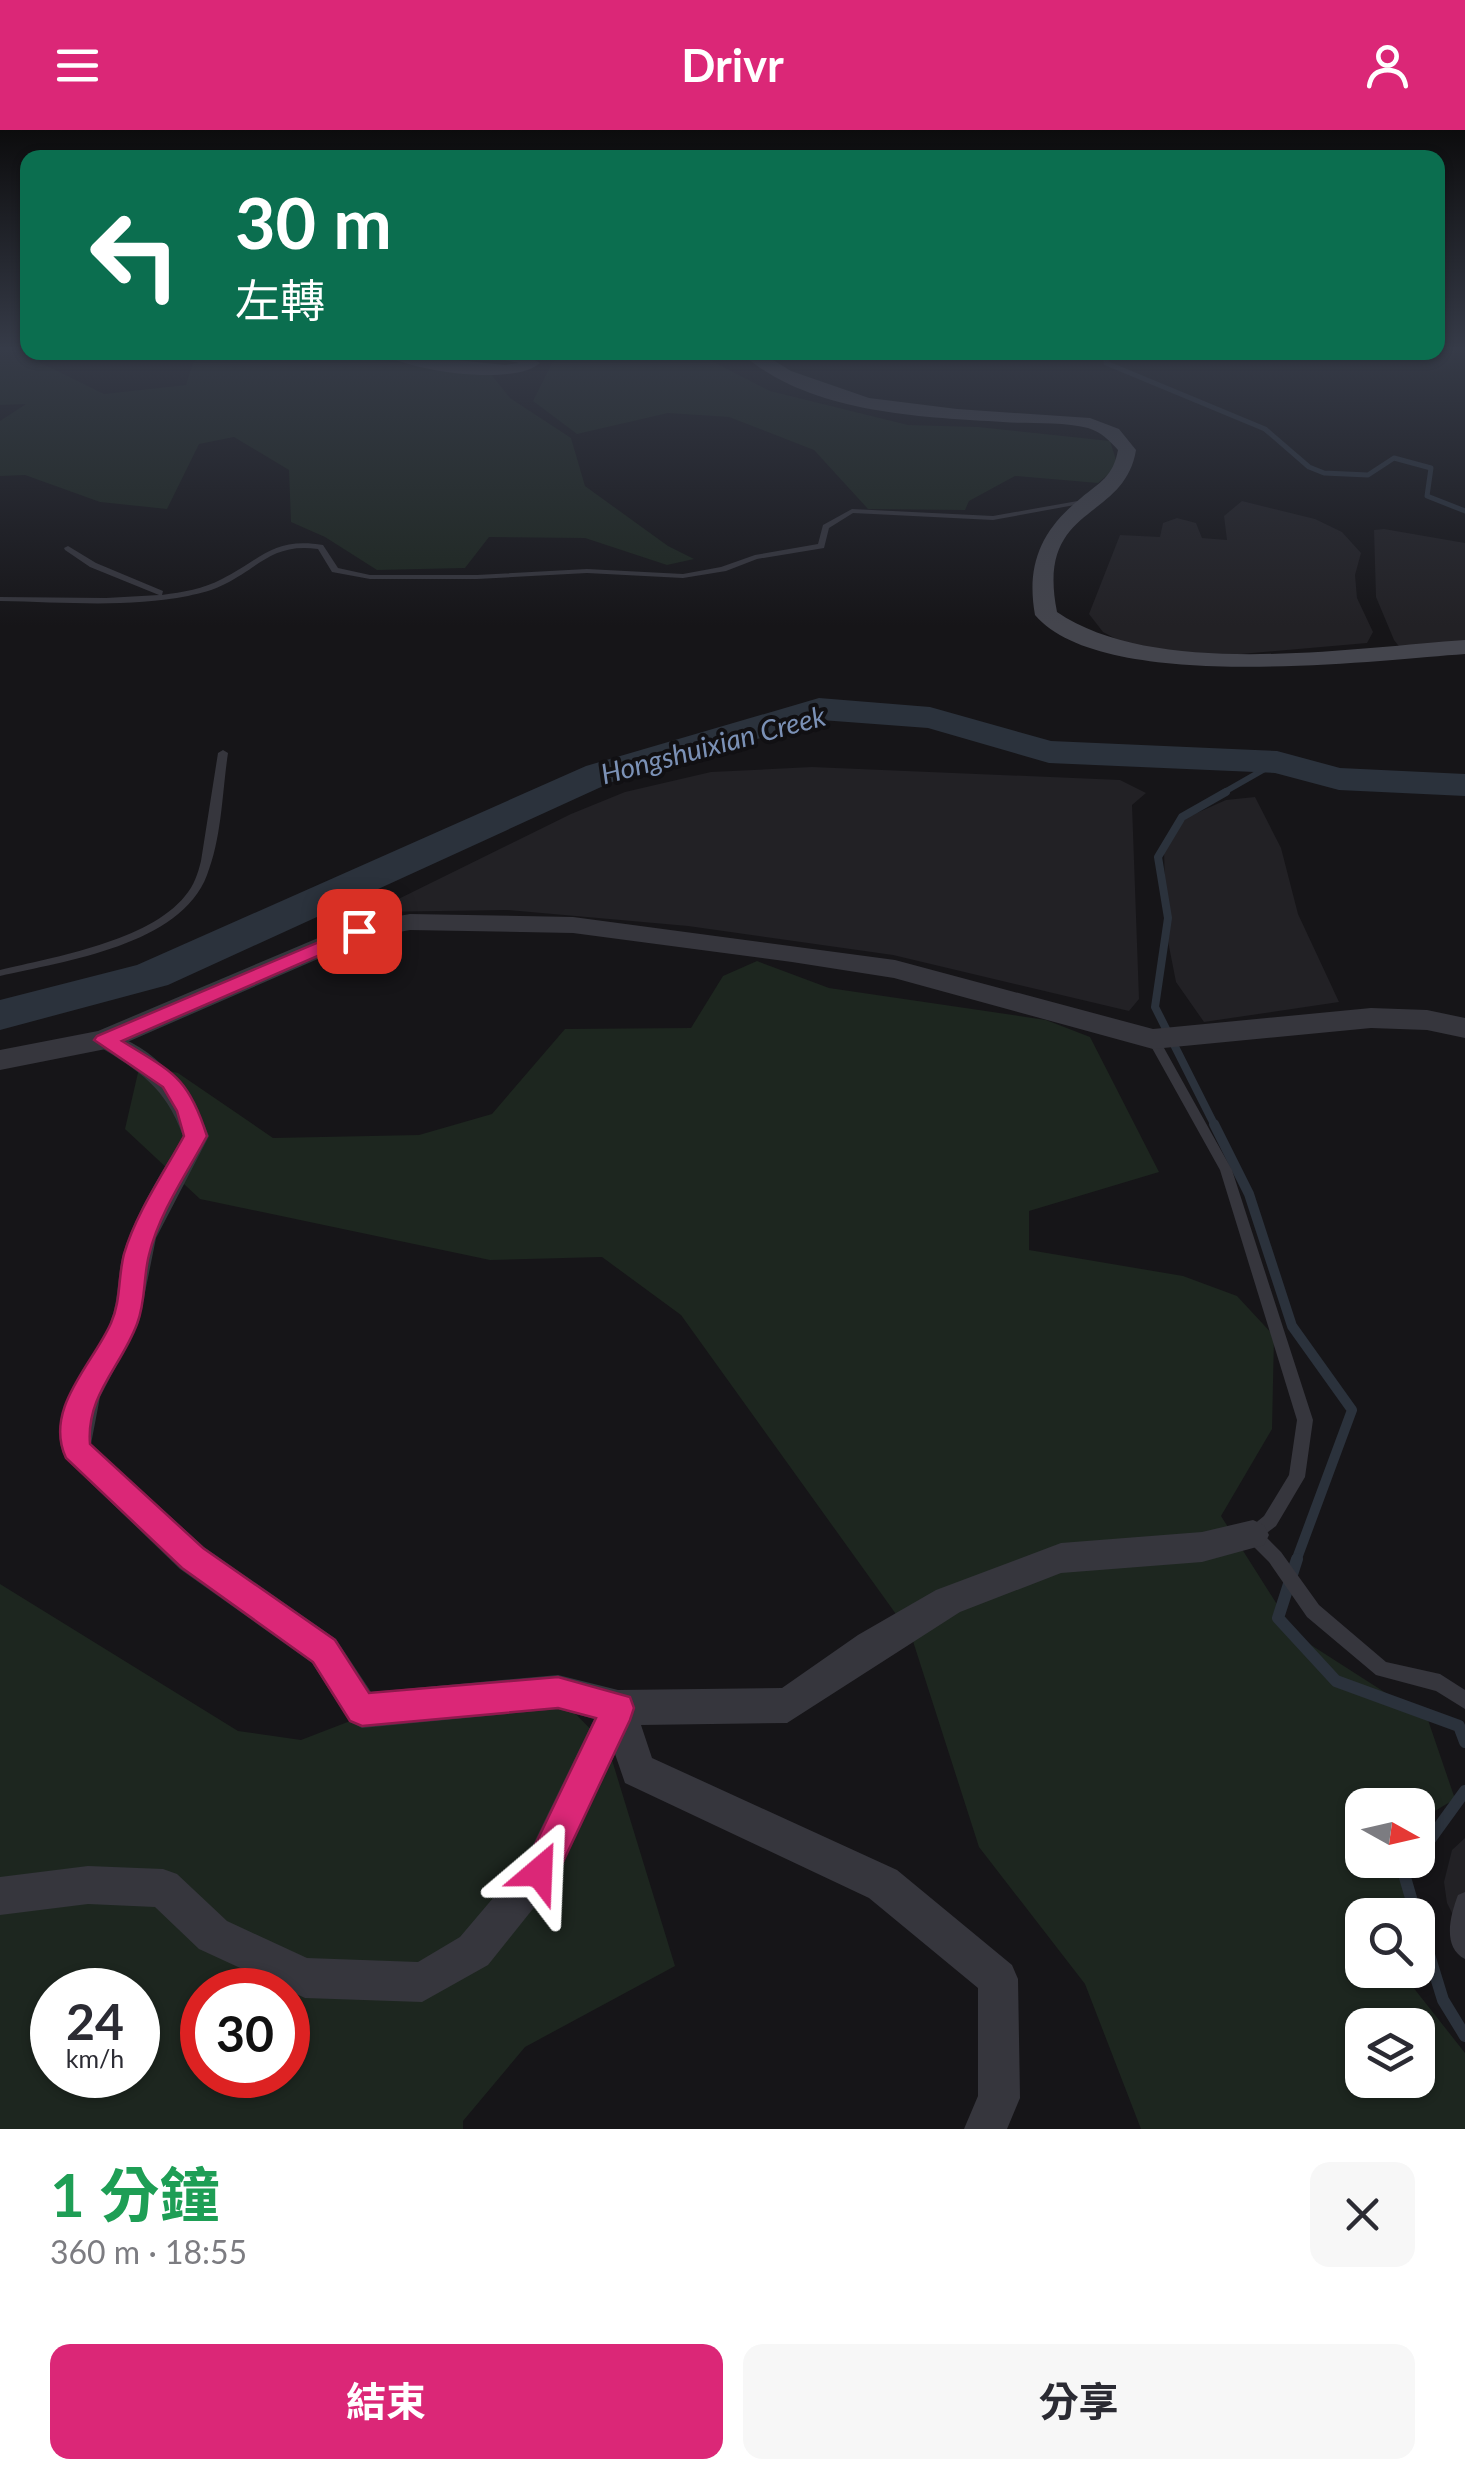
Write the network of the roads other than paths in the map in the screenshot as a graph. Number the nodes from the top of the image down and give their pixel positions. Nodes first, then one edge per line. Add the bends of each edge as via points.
1 (1118, 439) edge
2 (1088, 501) junction
3 (68, 548) dead end
4 (166, 596) junction
5 (0, 599) edge
6 (1465, 647) edge
7 (224, 754) dead end
8 (0, 973) edge
9 (1465, 1028) edge
10 (1154, 1039) junction
11 (105, 1040) junction
12 (0, 1060) edge
13 (1264, 1546) junction
14 (1465, 1700) edge
15 (618, 1708) junction
16 (0, 1896) edge
17 (1465, 1902) edge
18 (1465, 1949) edge
19 (985, 2129) edge

1 - 2 main road via 1127,450 1124,470 1111,490
2 - 4 lane via 992,518 852,510 826,527 822,546 683,576 586,571 370,578 336,570 320,547 302,543 261,554 212,587
2 - 6 main road via 1046,547 1042,582 1046,616 1080,636 1194,657
3 - 4 lane via 92,566
4 - 5 lane
7 - 8 lane via 202,880 175,913 110,946
9 - 10 street via 1371,1018
10 - 11 street via 895,970 792,953 573,925 410,922 359,931
10 - 13 lane via 1226,1170 1305,1420 1297,1477 1270,1521
11 - 12 street
11 - 15 street via 171,1082 196,1136 136,1255 123,1328 74,1422 76,1450 192,1558 324,1651 362,1710 558,1692
13 - 14 lane via 1313,1611 1382,1669 1440,1683
13 - 15 street via 1061,1558 948,1601 788,1705
15 - 16 street via 539,1872 474,1951 422,1982 305,1978 213,1935 162,1888 88,1885
15 - 19 street via 638,1770 883,1884 998,1978 999,2098
17 - 18 lane via 1459,1940

